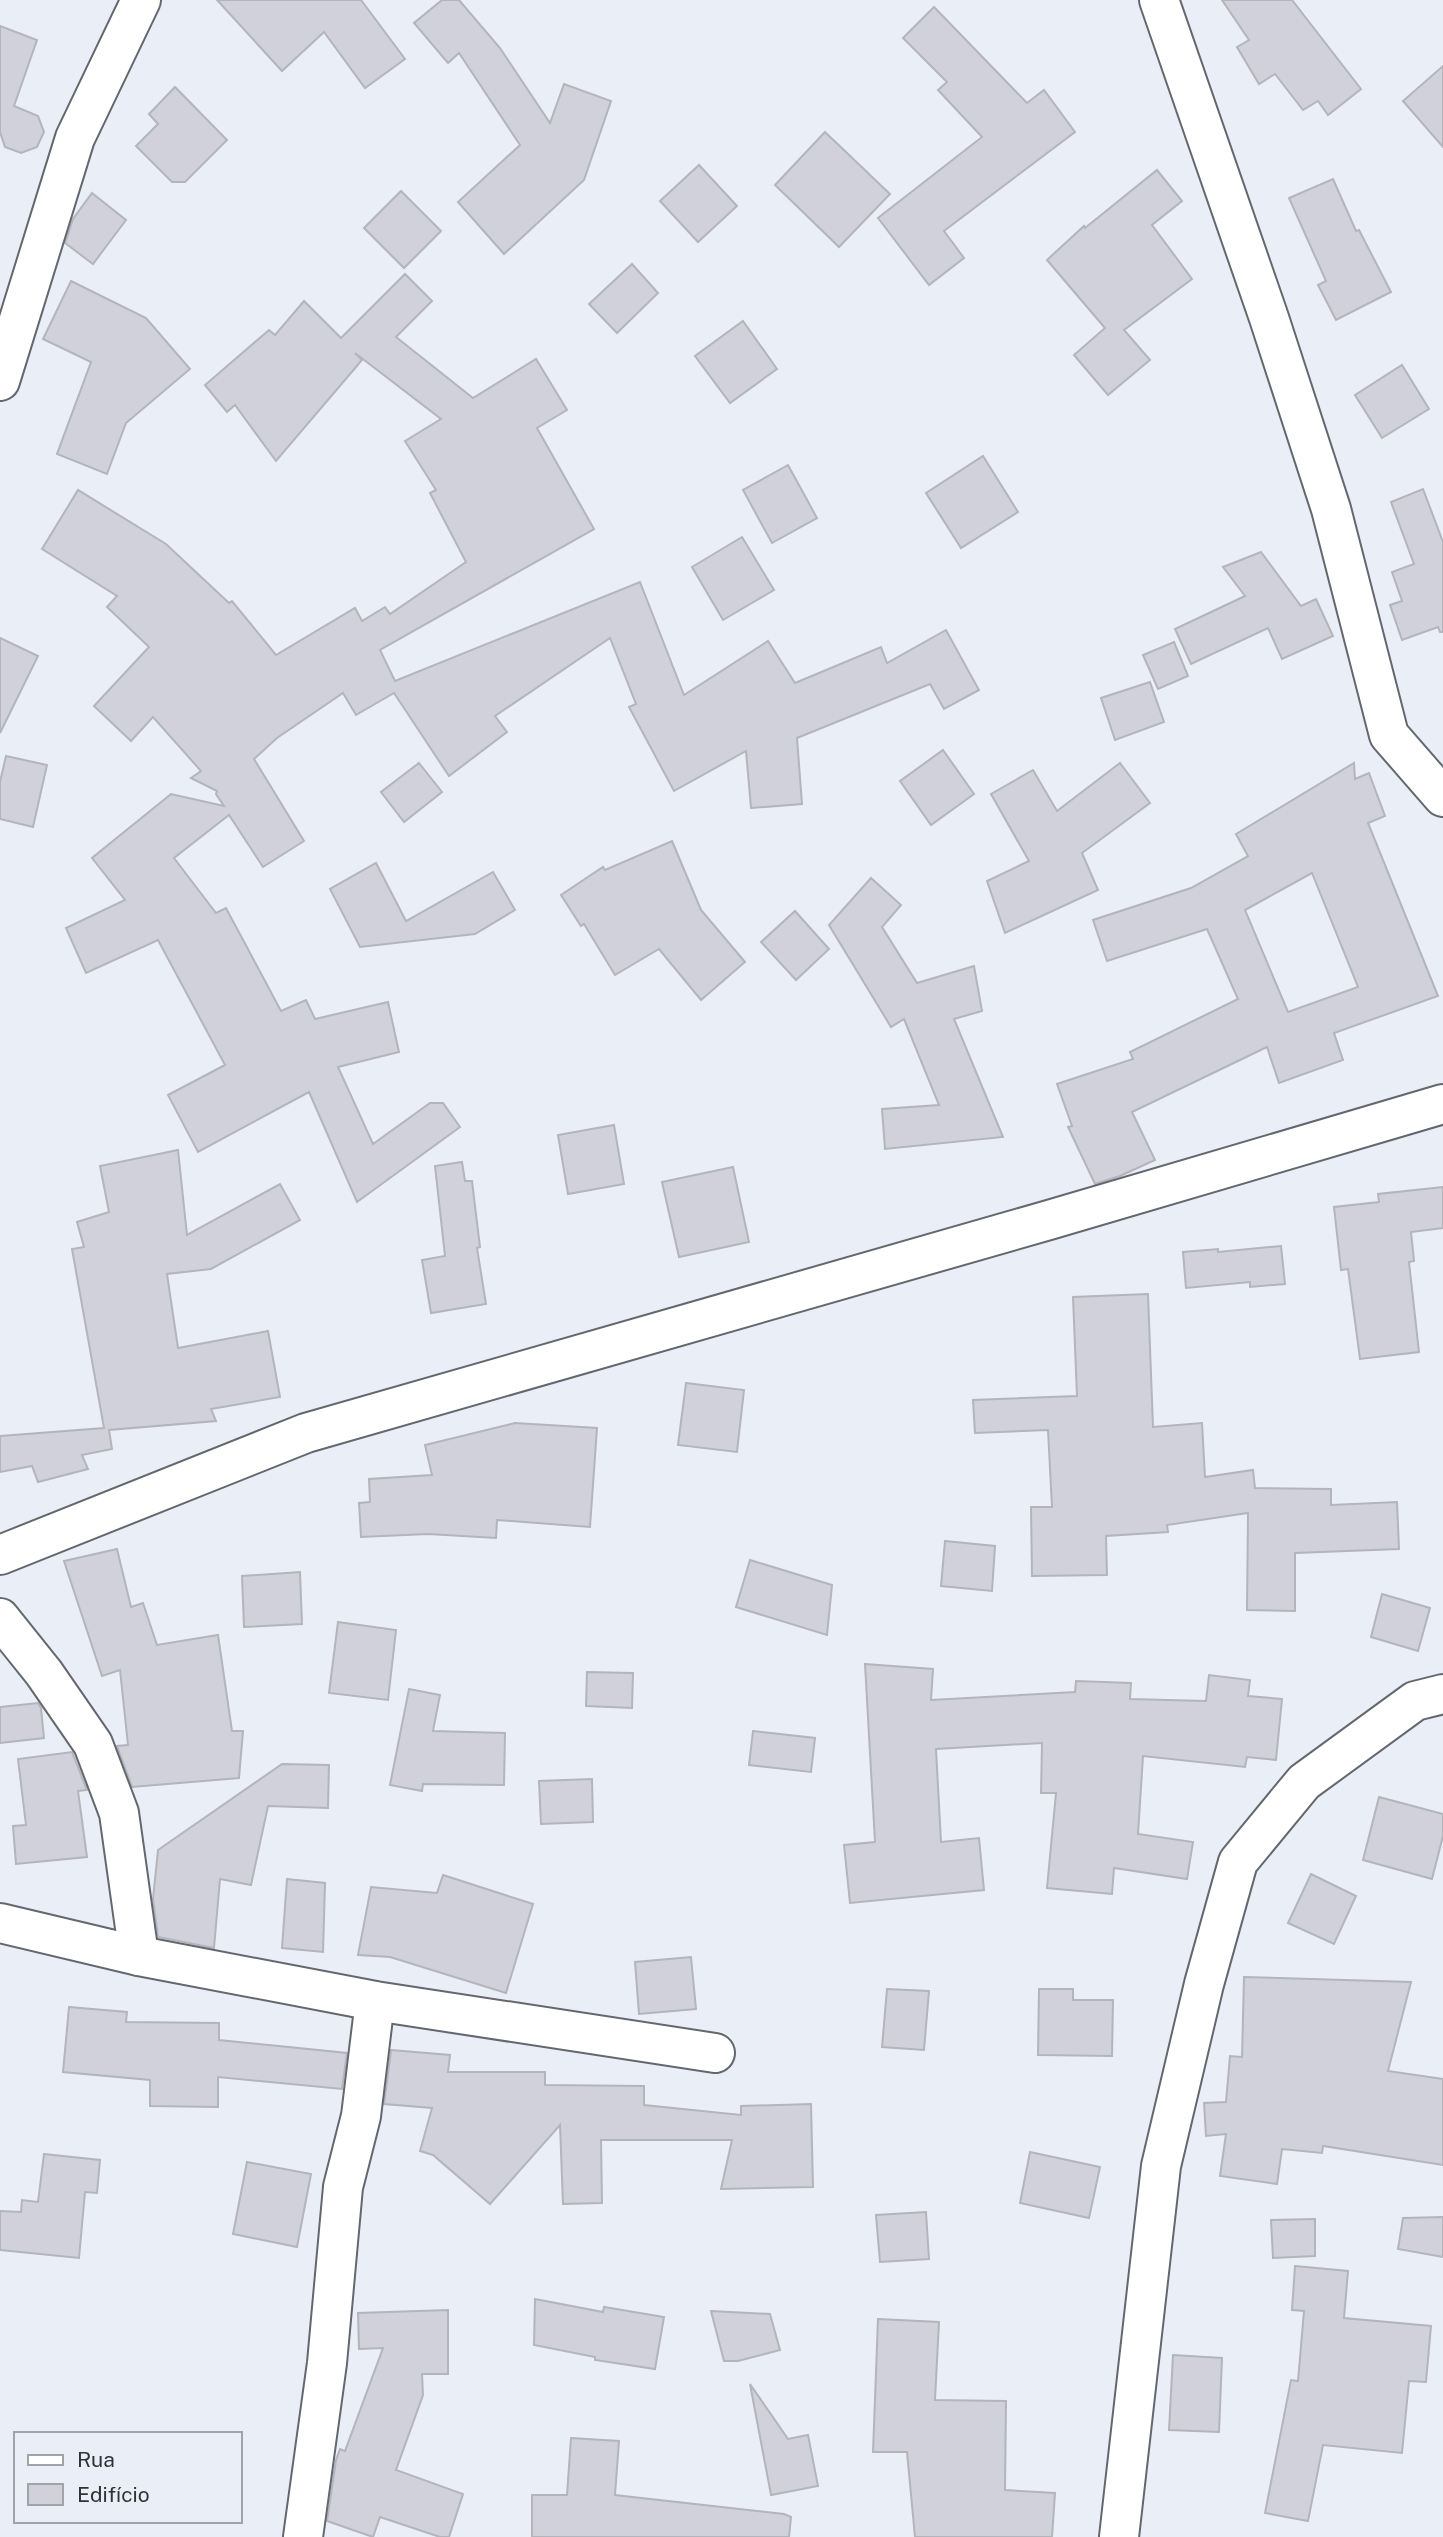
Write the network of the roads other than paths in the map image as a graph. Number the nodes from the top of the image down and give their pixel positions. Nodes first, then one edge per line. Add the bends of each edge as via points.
1 (141, 0) edge
2 (1159, 0) edge
3 (0, 381) edge
4 (1443, 797) edge
5 (1443, 1104) edge
6 (0, 1555) edge
7 (0, 1618) edge
8 (1443, 1694) edge
9 (0, 1923) edge
10 (139, 1956) junction
11 (374, 2001) junction
12 (715, 2053) dead end
13 (303, 2537) edge
14 (1119, 2537) edge

1 - 3 street via 75,138
2 - 4 street via 1331,509 1389,735
5 - 6 street via 306,1433
7 - 10 street via 93,1744 119,1813
8 - 14 street via 1415,1701 1304,1782 1238,1862 1161,2166
9 - 10 street
10 - 11 street
11 - 12 street
11 - 13 street via 361,2116 343,2187 327,2363

